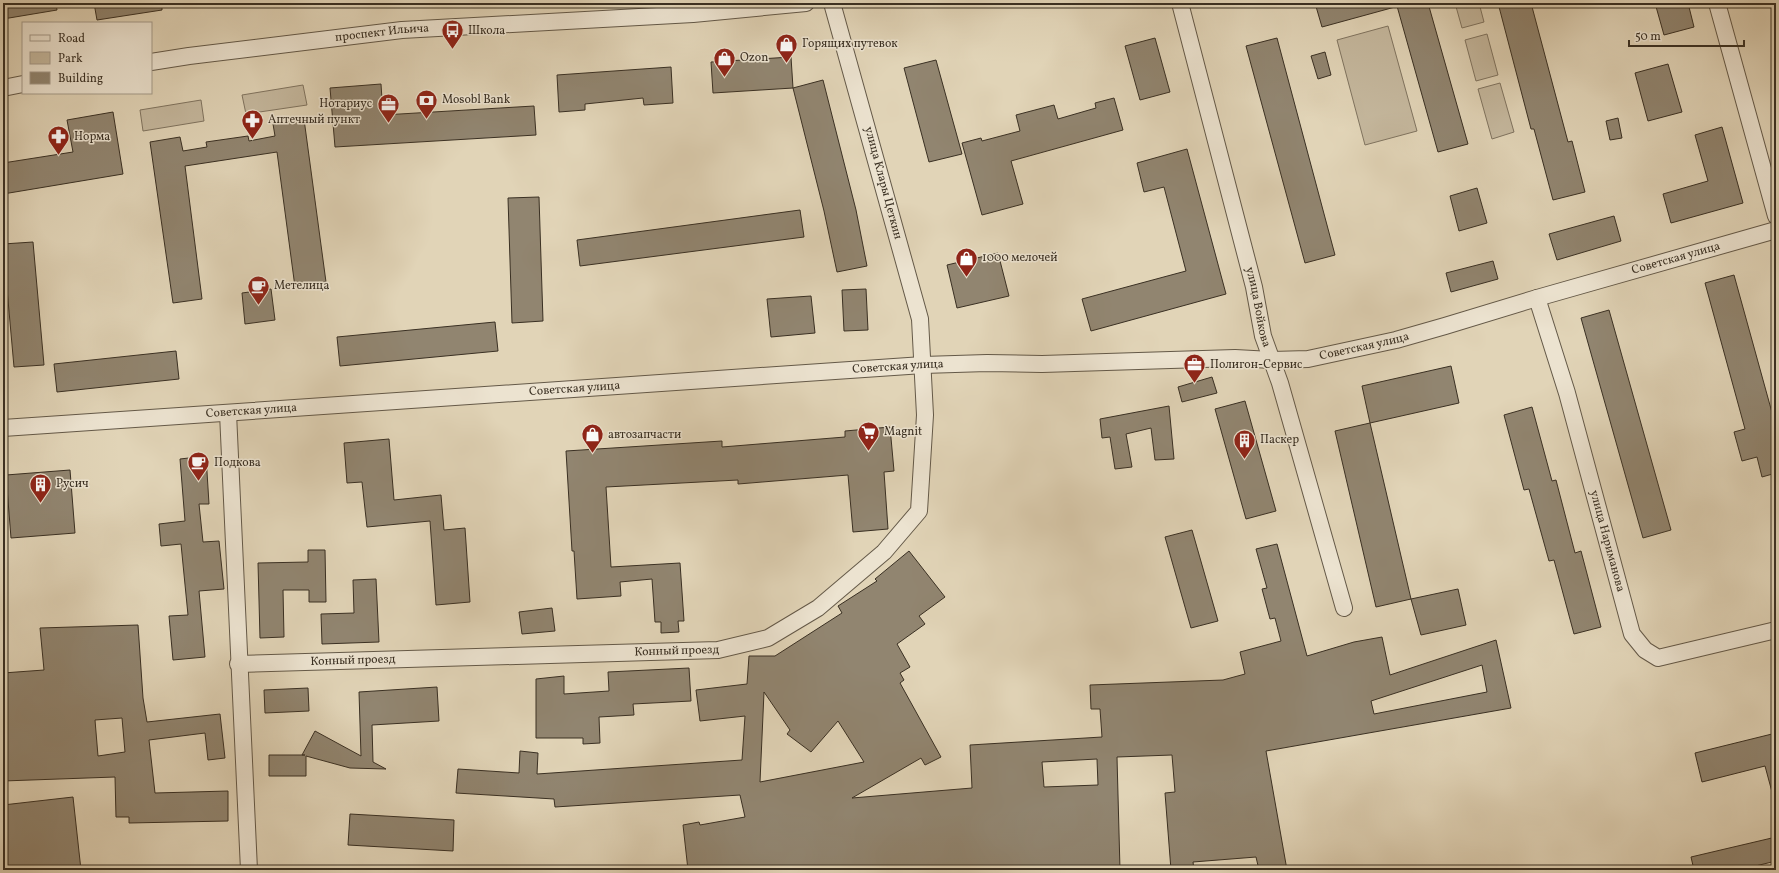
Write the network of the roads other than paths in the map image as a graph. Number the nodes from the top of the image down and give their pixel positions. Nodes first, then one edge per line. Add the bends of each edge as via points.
1 (806, 3) edge
2 (832, 3) edge
3 (1180, 3) edge
4 (1717, 3) edge
5 (152, 62) edge
6 (22, 84) edge
7 (3, 88) edge
8 (1776, 216) edge
9 (1776, 230) edge
10 (1537, 298) junction
11 (1272, 360) junction
12 (923, 365) junction
13 (228, 413) junction
14 (3, 428) edge
15 (1344, 608) dead end
16 (1776, 630) edge
17 (238, 664) junction
18 (248, 870) edge

1 - 5 street, проспект Ильича via 693,14 402,30
2 - 12 street, улица Клары Цеткин via 920,319
3 - 11 street, улица Войкова
4 - 8 street
6 - 7 street
9 - 10 street, Советская улица
10 - 11 street, Советская улица via 1396,340 1308,359
10 - 16 street, улица Нариманова via 1567,393 1632,634 1645,650 1658,658
11 - 12 street, Советская улица via 1235,358
11 - 15 street, улица Войкова
12 - 13 street, Советская улица
12 - 17 street, Конный проезд via 925,415 919,511 884,552 818,608 768,638 718,650
13 - 14 street, Советская улица
13 - 17 street
17 - 18 street

